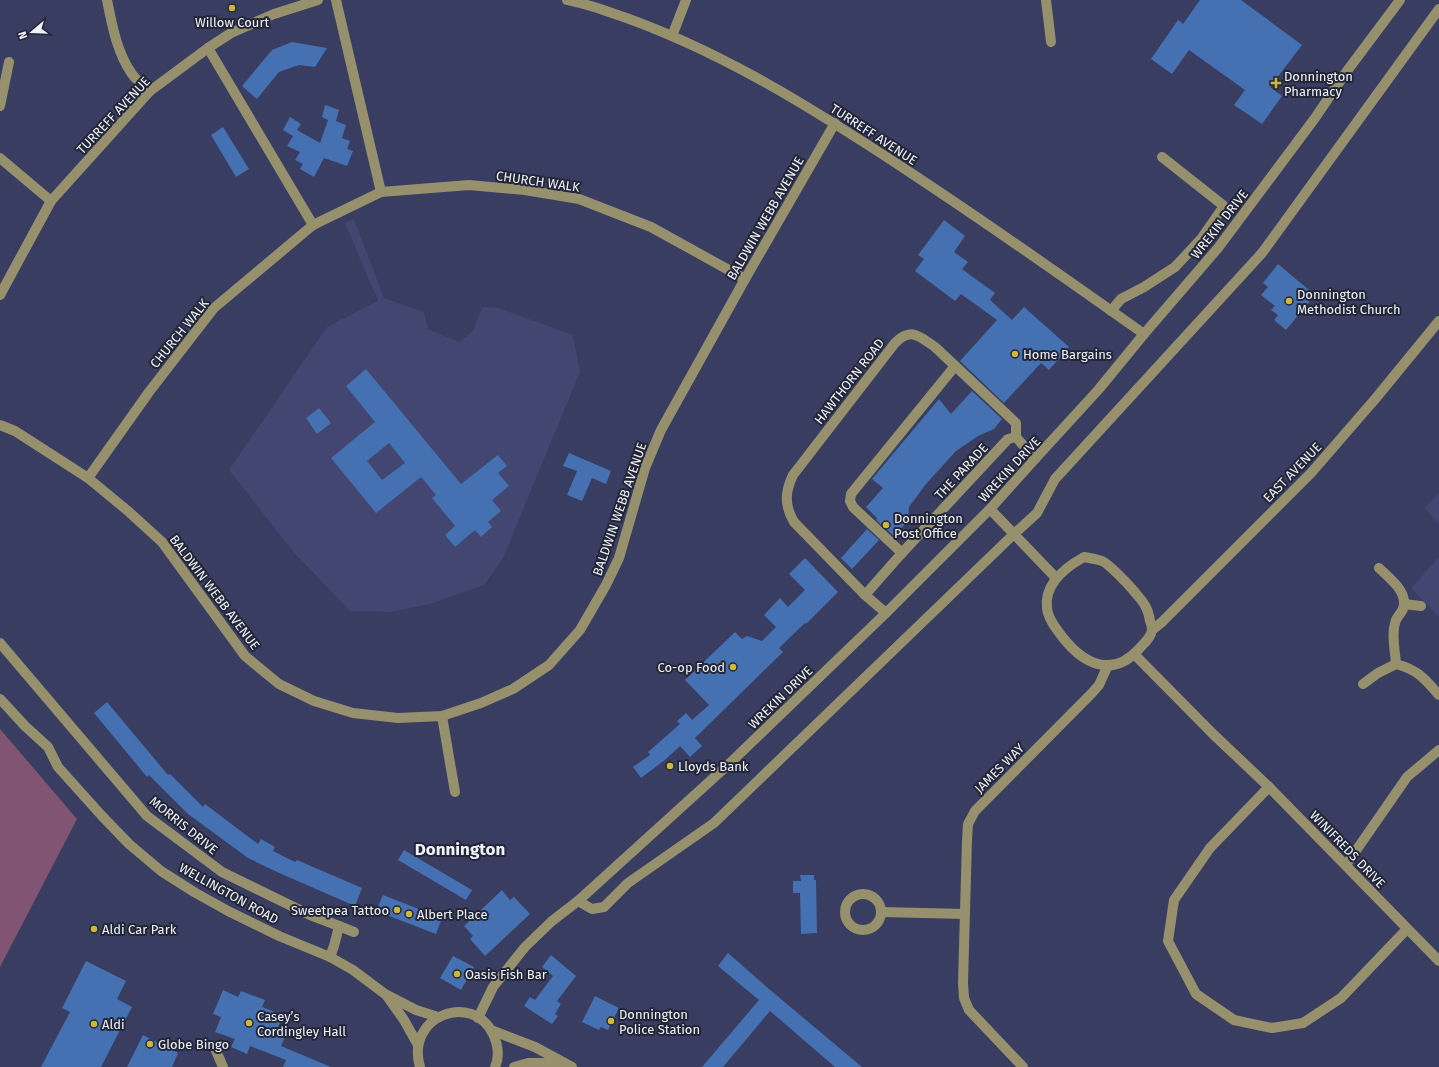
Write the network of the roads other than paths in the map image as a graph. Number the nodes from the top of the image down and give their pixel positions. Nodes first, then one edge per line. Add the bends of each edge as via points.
1 (108, 0) edge
2 (318, 0) edge
3 (336, 0) edge
4 (567, 0) edge
5 (686, 0) edge
6 (1046, 0) edge
7 (1400, 0) edge
8 (1439, 8) edge
9 (672, 36) junction
10 (1051, 42) dead end
11 (208, 48) junction
12 (9, 62) dead end
13 (150, 91) junction
14 (0, 106) edge
15 (835, 123) junction
16 (1162, 157) dead end
17 (0, 158) edge
18 (381, 192) junction
19 (51, 202) junction
20 (312, 225) junction
21 (745, 279) junction
22 (0, 295) edge
23 (1112, 311) junction
24 (1439, 321) edge
25 (1144, 334) junction
26 (956, 366) junction
27 (0, 425) edge
28 (1016, 437) junction
29 (1035, 459) junction
30 (88, 478) junction
31 (990, 509) junction
32 (1014, 534) junction
33 (902, 553) junction
34 (1379, 568) dead end
35 (1056, 578) junction
36 (865, 595) junction
37 (1404, 604) junction
38 (1421, 606) dead end
39 (886, 613) junction
40 (1152, 630) junction
41 (0, 643) edge
42 (1134, 654) junction
43 (1396, 664) junction
44 (1108, 665) junction
45 (1363, 684) dead end
46 (1439, 695) edge
47 (0, 699) edge
48 (442, 716) junction
49 (1439, 750) edge
50 (1269, 787) junction
51 (455, 792) dead end
52 (1346, 865) junction
53 (578, 901) junction
54 (882, 912) dead end
55 (965, 914) junction
56 (339, 926) junction
57 (1407, 929) junction
58 (354, 932) dead end
59 (330, 957) junction
60 (1439, 961) edge
61 (385, 994) junction
62 (438, 1017) junction
63 (478, 1018) junction
64 (491, 1030) junction
65 (214, 1046) dead end
66 (418, 1046) junction
67 (568, 1065) edge
68 (223, 1067) edge
69 (420, 1067) edge
70 (495, 1067) edge
71 (514, 1067) edge
72 (1023, 1067) edge

1 - 13 street via 112,26 123,58 132,75
2 - 11 street, TURREFF AVENUE via 274,14 231,33
3 - 18 street
4 - 9 street, TURREFF AVENUE via 605,10
5 - 9 street
6 - 10 street
7 - 25 street, WREKIN DRIVE via 1218,248
8 - 32 street via 1262,253 1055,479 1037,513
9 - 15 street, TURREFF AVENUE via 758,78
11 - 13 street, TURREFF AVENUE
11 - 20 street
12 - 14 street
13 - 19 street, TURREFF AVENUE
15 - 21 street, BALDWIN WEBB AVENUE
15 - 23 street, TURREFF AVENUE
16 - 23 street via 1224,206 1201,239 1175,267 1121,299
17 - 19 street
18 - 20 street, CHURCH WALK
18 - 21 street, CHURCH WALK via 469,185 525,190 579,199 652,227
19 - 22 street, TURREFF AVENUE
20 - 30 street, CHURCH WALK via 214,308 149,392
21 - 48 street, BALDWIN WEBB AVENUE via 661,430 645,468 619,558 580,630 549,665 513,689
23 - 25 street, TURREFF AVENUE
24 - 40 street, EAST AVENUE via 1311,473
25 - 29 street, WREKIN DRIVE via 1099,389
26 - 28 street, HAWTHORN ROAD via 1016,423
26 - 33 street via 851,494 850,501 853,507
26 - 36 street, HAWTHORN ROAD via 920,337 910,334 902,336 793,475 788,487 787,503 794,522
27 - 30 street, BALDWIN WEBB AVENUE via 14,431
28 - 29 street, HAWTHORN ROAD
28 - 33 street, THE PARADE via 1008,439
29 - 31 street, WREKIN DRIVE
30 - 48 street, BALDWIN WEBB AVENUE via 162,542 245,656 280,684 314,701 353,713 398,718
31 - 32 street
31 - 39 street, WREKIN DRIVE
32 - 35 street
32 - 53 street via 714,823 628,883 604,907 592,909
33 - 36 street, THE PARADE
34 - 37 street via 1401,590
35 - 40 street via 1084,557 1103,561 1146,606
35 - 44 street via 1046,602 1047,613 1058,631 1080,656 1098,665
36 - 39 street
37 - 38 street
37 - 43 street via 1396,620 1394,634
39 - 53 street, WREKIN DRIVE via 718,774
40 - 42 street via 1148,639
41 - 56 street, MORRIS DRIVE via 148,816 222,872 310,915
42 - 44 street via 1116,664
42 - 50 street, WINIFREDS DRIVE
43 - 45 street
43 - 46 street via 1422,676
44 - 55 street, JAMES WAY via 1092,693 975,811 968,824
47 - 59 street, WELLINGTON ROAD via 48,747 58,767 102,816 129,844 162,871 228,911
48 - 51 street
49 - 52 street via 1407,777
50 - 52 street, WINIFREDS DRIVE
50 - 57 street via 1210,848 1174,900 1168,941 1196,994 1234,1020 1272,1028 1303,1023 1341,998
52 - 57 street, WINIFREDS DRIVE
53 - 63 street, WREKIN DRIVE via 525,947 493,987
54 - 55 street
55 - 72 street, JAMES WAY via 964,998 976,1019
56 - 58 street, MORRIS DRIVE
56 - 59 street
57 - 60 street, WINIFREDS DRIVE
59 - 61 street, WELLINGTON ROAD via 353,970
61 - 62 street, WELLINGTON ROAD via 416,1010
61 - 66 street, WELLINGTON ROAD via 404,1020
62 - 63 street via 458,1012
62 - 66 street via 425,1029
63 - 64 street
64 - 67 street via 535,1047
64 - 70 street via 498,1047
65 - 68 street
66 - 69 street
67 - 71 street via 528,1063

